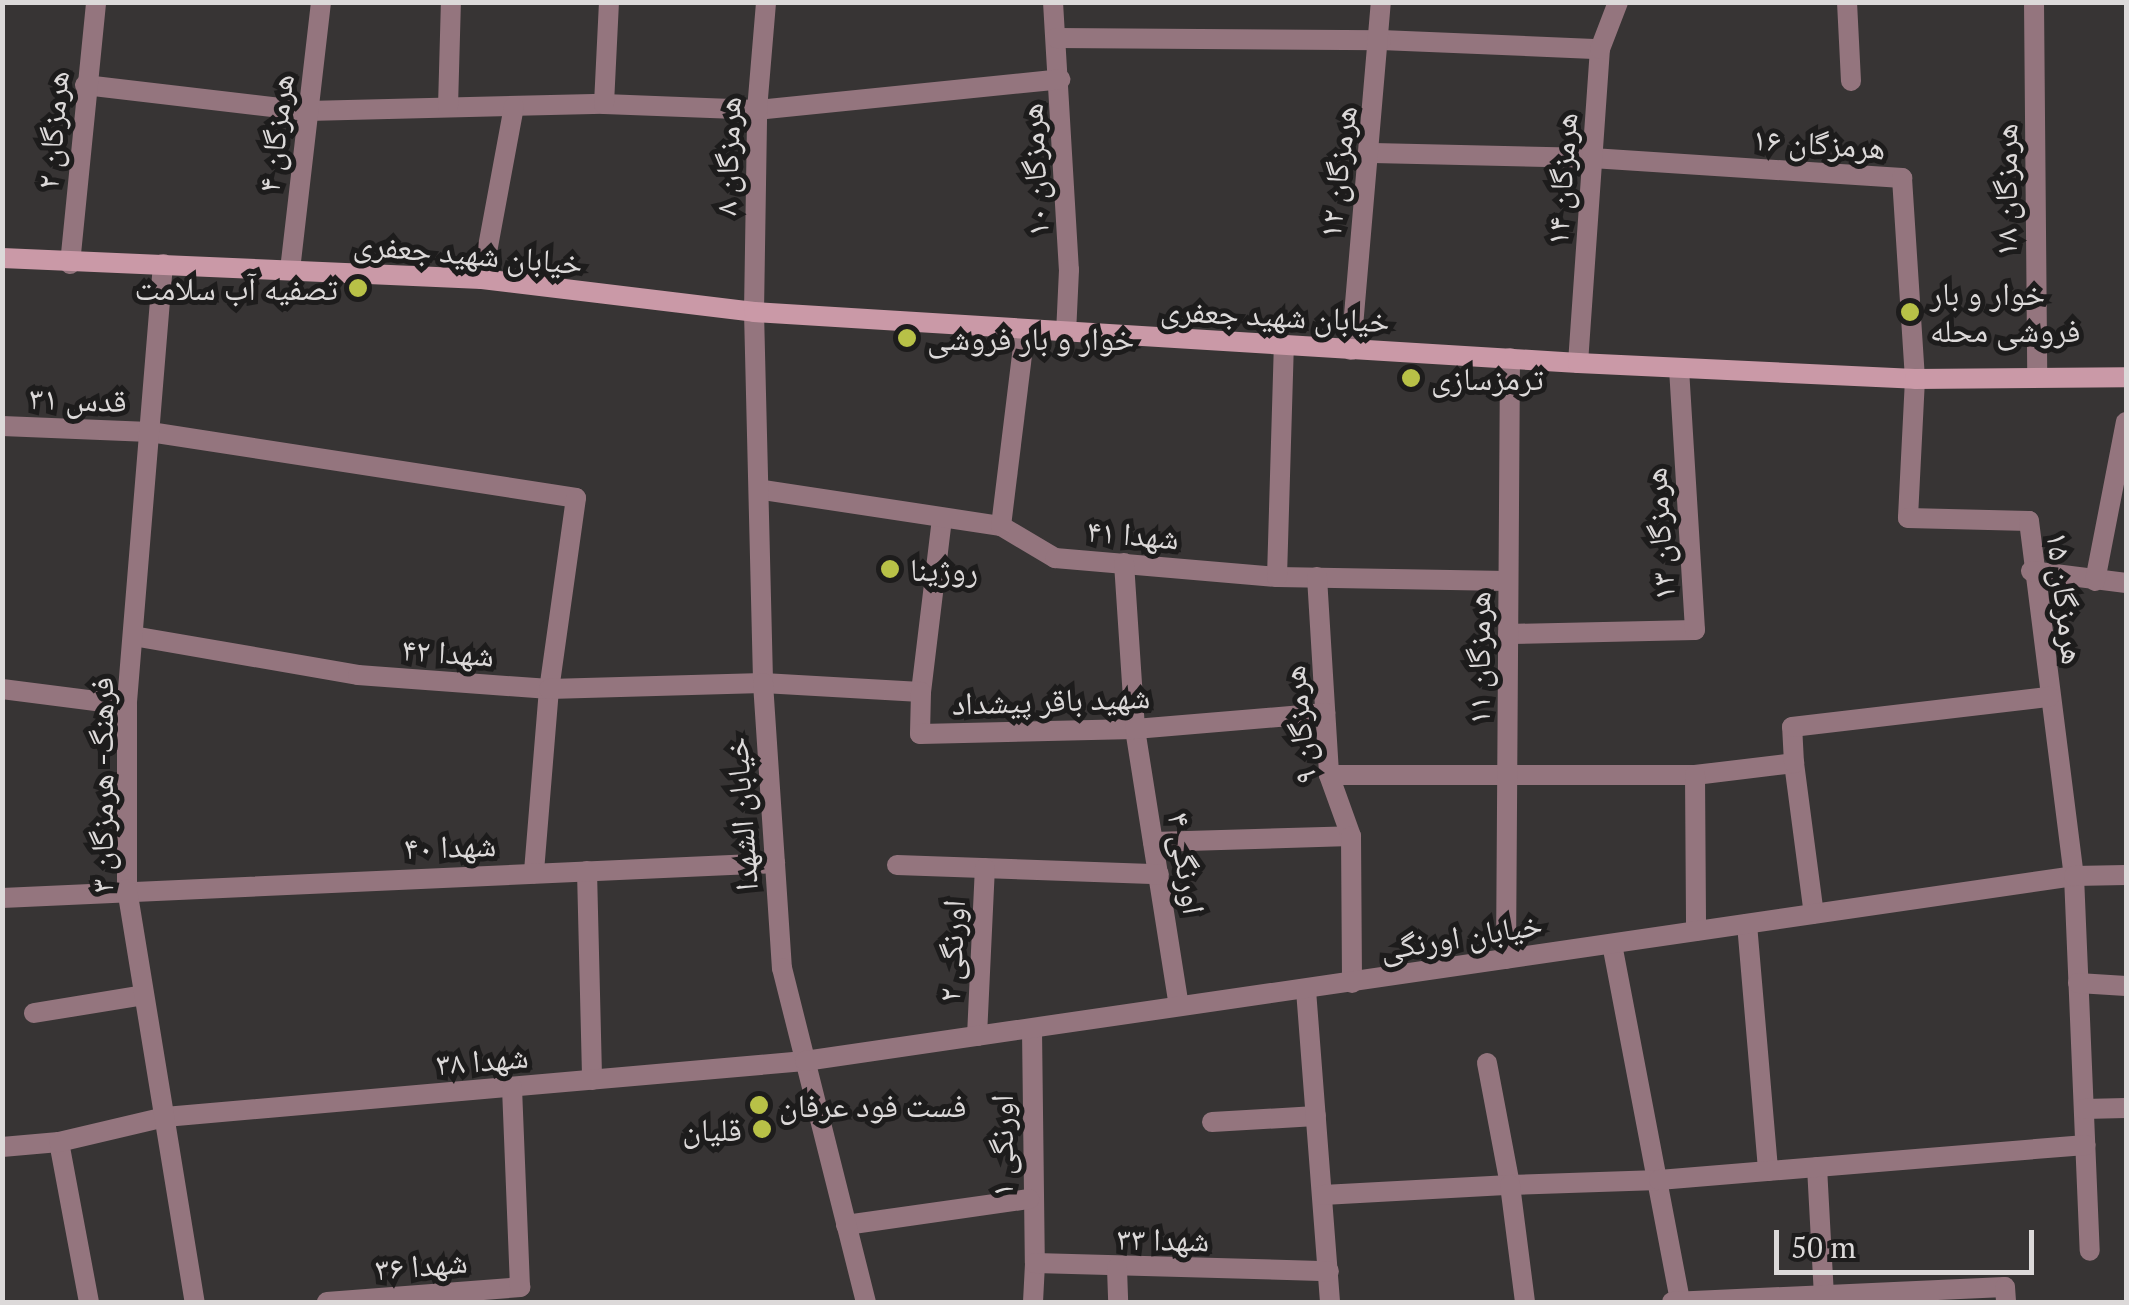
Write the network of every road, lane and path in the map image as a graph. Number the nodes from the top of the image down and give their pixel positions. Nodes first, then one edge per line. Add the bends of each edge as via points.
1 (96, 2) edge
2 (321, 2) edge
3 (451, 2) edge
4 (609, 2) edge
5 (766, 2) edge
6 (1053, 2) edge
7 (1381, 2) edge
8 (1618, 2) edge
9 (1847, 2) edge
10 (2034, 2) edge
11 (1056, 38) junction
12 (1381, 40) junction
13 (1600, 49) junction
14 (1060, 78) junction
15 (1851, 81) dead end
16 (86, 85) junction
17 (604, 104) junction
18 (514, 106) junction
19 (448, 107) junction
20 (757, 110) junction
21 (307, 111) junction
22 (1373, 153) junction
23 (1592, 158) junction
24 (2, 258) edge
25 (70, 264) junction
26 (164, 264) junction
27 (290, 270) junction
28 (482, 280) junction
29 (754, 312) junction
30 (1024, 331) junction
31 (1066, 334) junction
32 (1284, 346) junction
33 (1352, 350) junction
34 (1510, 358) junction
35 (1578, 362) junction
36 (1679, 368) junction
37 (2037, 377) junction
38 (2126, 377) edge
39 (1915, 380) junction
40 (2126, 422) edge
41 (2, 426) edge
42 (150, 432) junction
43 (763, 490) junction
44 (942, 519) junction
45 (1001, 526) junction
46 (1124, 563) junction
47 (2031, 571) junction
48 (1278, 576) junction
49 (1318, 578) junction
50 (1508, 581) junction
51 (2095, 581) junction
52 (2126, 583) edge
53 (1508, 634) junction
54 (133, 636) junction
55 (763, 682) junction
56 (2, 689) edge
57 (548, 689) junction
58 (921, 692) junction
59 (2049, 698) junction
60 (127, 705) junction
61 (1325, 713) junction
62 (1134, 729) junction
63 (1794, 763) junction
64 (1329, 775) junction
65 (1507, 776) junction
66 (1695, 776) junction
67 (1352, 836) junction
68 (1153, 842) junction
69 (775, 863) junction
70 (897, 865) dead end
71 (985, 868) junction
72 (587, 871) junction
73 (534, 873) junction
74 (1159, 874) junction
75 (2074, 876) junction
76 (2126, 876) edge
77 (127, 889) junction
78 (2, 898) edge
79 (1814, 914) junction
80 (1747, 924) junction
81 (1696, 932) junction
82 (1612, 944) junction
83 (1506, 959) junction
84 (1352, 983) junction
85 (2078, 983) junction
86 (2126, 986) edge
87 (1306, 990) junction
88 (144, 995) junction
89 (1179, 1006) junction
90 (34, 1013) dead end
91 (1032, 1030) junction
92 (977, 1036) junction
93 (805, 1061) junction
94 (1487, 1063) dead end
95 (592, 1080) junction
96 (512, 1087) junction
97 (2126, 1108) edge
98 (2084, 1109) junction
99 (1316, 1116) junction
100 (165, 1118) junction
101 (1212, 1122) dead end
102 (58, 1142) junction
103 (2086, 1146) junction
104 (2, 1147) edge
105 (1817, 1166) junction
106 (1768, 1171) junction
107 (1659, 1180) junction
108 (1510, 1184) junction
109 (1323, 1195) junction
110 (1030, 1199) junction
111 (846, 1225) junction
112 (2090, 1251) dead end
113 (1035, 1263) junction
114 (1117, 1268) junction
115 (1329, 1271) junction
116 (1824, 1298) junction
117 (89, 1302) edge
118 (195, 1302) edge
119 (328, 1302) edge
120 (866, 1302) edge
121 (1033, 1302) edge
122 (1118, 1302) edge
123 (1330, 1302) edge
124 (1525, 1302) edge
125 (1672, 1302) edge
126 (1680, 1302) edge
127 (1760, 1302) edge
128 (2006, 1302) edge

1 - 16 street, هرمزگان ۲
2 - 21 street, هرمزگان ۴
3 - 19 street
4 - 17 street
5 - 20 street, هرمزگان ۸
6 - 11 street, هرمزگان ۱۰
7 - 12 street, هرمزگان ۱۲
8 - 13 street, هرمزگان ۱۴
9 - 15 street
10 - 37 street, هرمزگان ۱۸
11 - 12 street
11 - 14 street, هرمزگان ۱۰
12 - 13 street
12 - 22 street, هرمزگان ۱۲
13 - 23 street, هرمزگان ۱۴
14 - 20 street
14 - 31 street, هرمزگان ۱۰
16 - 21 street
16 - 25 street, هرمزگان ۲
17 - 18 street
17 - 20 street
18 - 19 street
18 - 28 street
19 - 21 street
20 - 29 street, هرمزگان ۸
21 - 27 street, هرمزگان ۴
22 - 23 street
22 - 33 street, هرمزگان ۱۲ via 1362,186
23 - 35 street, هرمزگان ۱۴
23 - 39 street, هرمزگان ۱۶ via 1902,178
24 - 25 main road, خیابان شهید جعفری
25 - 26 main road, خیابان شهید جعفری
26 - 27 main road, خیابان شهید جعفری
26 - 42 street, فرهنگ- هرمزگان ۳
27 - 28 main road, خیابان شهید جعفری
28 - 29 main road, خیابان شهید جعفری
29 - 30 main road, خیابان شهید جعفری
29 - 43 street, خیابان الشهدا
30 - 31 main road, خیابان شهید جعفری
30 - 45 street
31 - 32 main road, خیابان شهید جعفری
32 - 33 main road, خیابان شهید جعفری
32 - 48 street
33 - 34 main road, خیابان شهید جعفری
34 - 35 main road, خیابان شهید جعفری
34 - 50 street, هرمزگان ۱۱
35 - 36 main road, خیابان شهید جعفری
36 - 39 main road, خیابان شهید جعفری
36 - 53 street, هرمزگان ۱۳ via 1695,630
37 - 38 main road, خیابان شهید جعفری
37 - 39 main road, خیابان شهید جعفری
39 - 47 street, هرمزگان ۱۵ via 1908,518 2029,521
40 - 51 street
41 - 42 street, قدس ۳۱
42 - 54 street, فرهنگ- هرمزگان ۳
42 - 57 street, قدس ۳۱ via 576,498
43 - 44 street, شهدا ۴۱
43 - 55 street, خیابان الشهدا
44 - 45 street, شهدا ۴۱
44 - 58 street
45 - 46 street, شهدا ۴۱ via 1056,558
46 - 48 street, شهدا ۴۱
46 - 62 street, اورنگی ۴
47 - 51 street
47 - 59 street, هرمزگان ۱۵
48 - 49 street, شهدا ۴۱
49 - 50 street, شهدا ۴۱
49 - 61 street, هرمزگان ۹
50 - 53 street, هرمزگان ۱۱
51 - 52 street
53 - 65 street, هرمزگان ۱۱
54 - 57 street, شهدا ۴۲ via 358,675
54 - 60 street, فرهنگ- هرمزگان ۳
55 - 57 street, شهدا ۴۲
55 - 58 street, شهید باقر پیشداد
55 - 69 street, خیابان الشهدا
56 - 60 street
57 - 73 street
58 - 62 street, شهید باقر پیشداد via 920,734
59 - 63 street via 1792,727
59 - 75 street, هرمزگان ۱۵
60 - 77 street, فرهنگ- هرمزگان ۳
61 - 62 street, شهید باقر پیشداد
61 - 64 street, هرمزگان ۹
62 - 68 street, اورنگی ۴
63 - 66 street
63 - 79 street
64 - 65 street
64 - 67 street, هرمزگان ۹
65 - 66 street
65 - 83 street, هرمزگان ۱۱
66 - 81 street
67 - 68 street
67 - 84 street, هرمزگان ۹
68 - 74 street, اورنگی ۴
69 - 72 street, شهدا ۴۰
69 - 93 street, خیابان الشهدا via 782,968
70 - 71 street
71 - 74 street
71 - 92 street, اورنگی ۲
72 - 73 street, شهدا ۴۰
72 - 95 street
73 - 77 street, شهدا ۴۰
74 - 89 street, اورنگی ۴
75 - 76 street, خیابان اورنگی
75 - 79 street, خیابان اورنگی
75 - 85 street, هرمزگان ۱۵
77 - 78 street, شهدا ۴۰
77 - 88 street, فرهنگ- هرمزگان ۳
79 - 80 street, خیابان اورنگی
80 - 81 street, خیابان اورنگی
80 - 106 street
81 - 82 street, خیابان اورنگی
82 - 83 street, خیابان اورنگی
82 - 107 street
83 - 84 street, خیابان اورنگی
84 - 87 street, خیابان اورنگی
85 - 86 street
85 - 98 street, هرمزگان ۱۵
87 - 89 street, خیابان اورنگی
87 - 99 street
88 - 90 street
88 - 100 street, فرهنگ- هرمزگان ۳
89 - 91 street, خیابان اورنگی
91 - 92 street, خیابان اورنگی
91 - 110 street, اورنگی ۱
92 - 93 street, خیابان اورنگی
93 - 95 street, شهدا ۳۸
93 - 111 street, خیابان الشهدا
94 - 108 street
95 - 96 street, شهدا ۳۸
96 - 100 street, شهدا ۳۸
96 - 119 street, شهدا ۳۶ via 520,1286
97 - 98 street
98 - 103 street, هرمزگان ۱۵
99 - 101 street
99 - 109 street
100 - 102 street, شهدا ۳۸
100 - 118 street, فرهنگ- هرمزگان ۳
102 - 104 street, شهدا ۳۸
102 - 117 street
103 - 105 street
103 - 112 street, هرمزگان ۱۵
105 - 106 street
105 - 116 street
106 - 107 street
107 - 108 street
107 - 126 street
108 - 109 street
108 - 124 street
109 - 115 street
110 - 111 street
110 - 113 street, اورنگی ۱
111 - 120 street, خیابان الشهدا
113 - 114 street, شهدا ۳۳
113 - 121 street
114 - 115 street, شهدا ۳۳
114 - 122 street
115 - 123 street
116 - 127 street
116 - 128 street via 2005,1287
125 - 126 street
126 - 127 street

